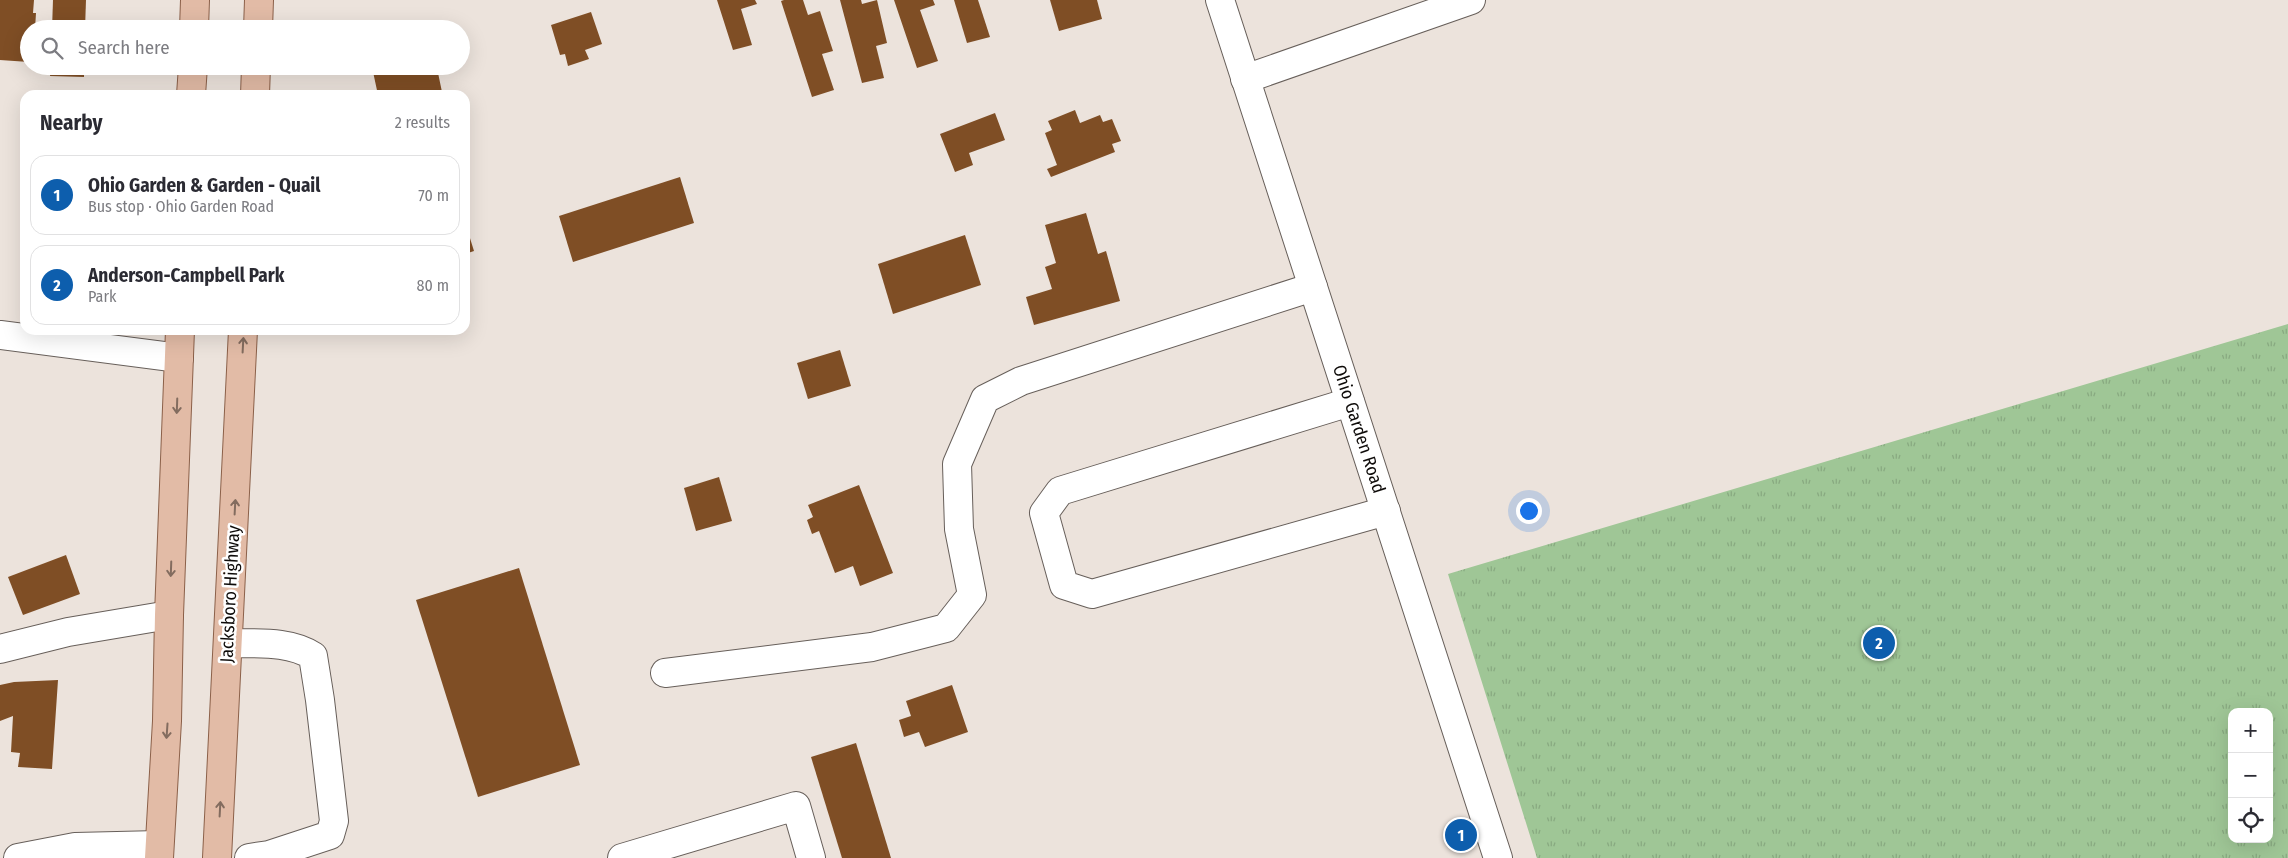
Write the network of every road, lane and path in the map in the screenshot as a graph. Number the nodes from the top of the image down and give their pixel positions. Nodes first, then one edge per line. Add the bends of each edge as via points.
1 (195, 0) edge
2 (259, 0) edge
3 (1220, 0) edge
4 (1471, 0) edge
5 (194, 20) edge
6 (258, 20) edge
7 (192, 75) edge
8 (256, 75) edge
9 (1245, 78) junction
10 (191, 90) edge
11 (255, 90) edge
12 (1313, 287) junction
13 (0, 334) edge
14 (180, 335) edge
15 (243, 335) edge
16 (179, 358) junction
17 (1350, 402) junction
18 (1386, 511) junction
19 (169, 615) junction
20 (228, 643) junction
21 (0, 649) edge
22 (665, 673) dead end
23 (684, 849) edge
24 (159, 851) edge
25 (18, 858) edge
26 (217, 858) edge
27 (249, 858) edge
28 (622, 858) edge
29 (811, 858) edge
30 (1498, 858) edge

1 - 5 main road
2 - 6 main road
3 - 9 street, Ohio Garden Road
4 - 9 street
7 - 10 main road
8 - 11 main road
9 - 12 street, Ohio Garden Road
12 - 17 street, Ohio Garden Road
12 - 22 street via 1021,381 985,399 957,464 959,530 972,595 946,628 872,647
13 - 16 street
14 - 16 main road
20 -> 15 main road, Jacksboro Highway
16 -> 19 main road
17 - 18 street, Ohio Garden Road
17 - 18 street via 1060,491 1044,513 1064,586 1092,594
18 - 30 street, Ohio Garden Road
19 - 21 street via 68,632
19 -> 24 main road
26 -> 20 main road, Jacksboro Highway
20 - 27 street via 290,646 313,656 334,821 330,835 269,855
23 - 28 street
23 - 29 street via 796,806
24 - 25 street via 75,847

